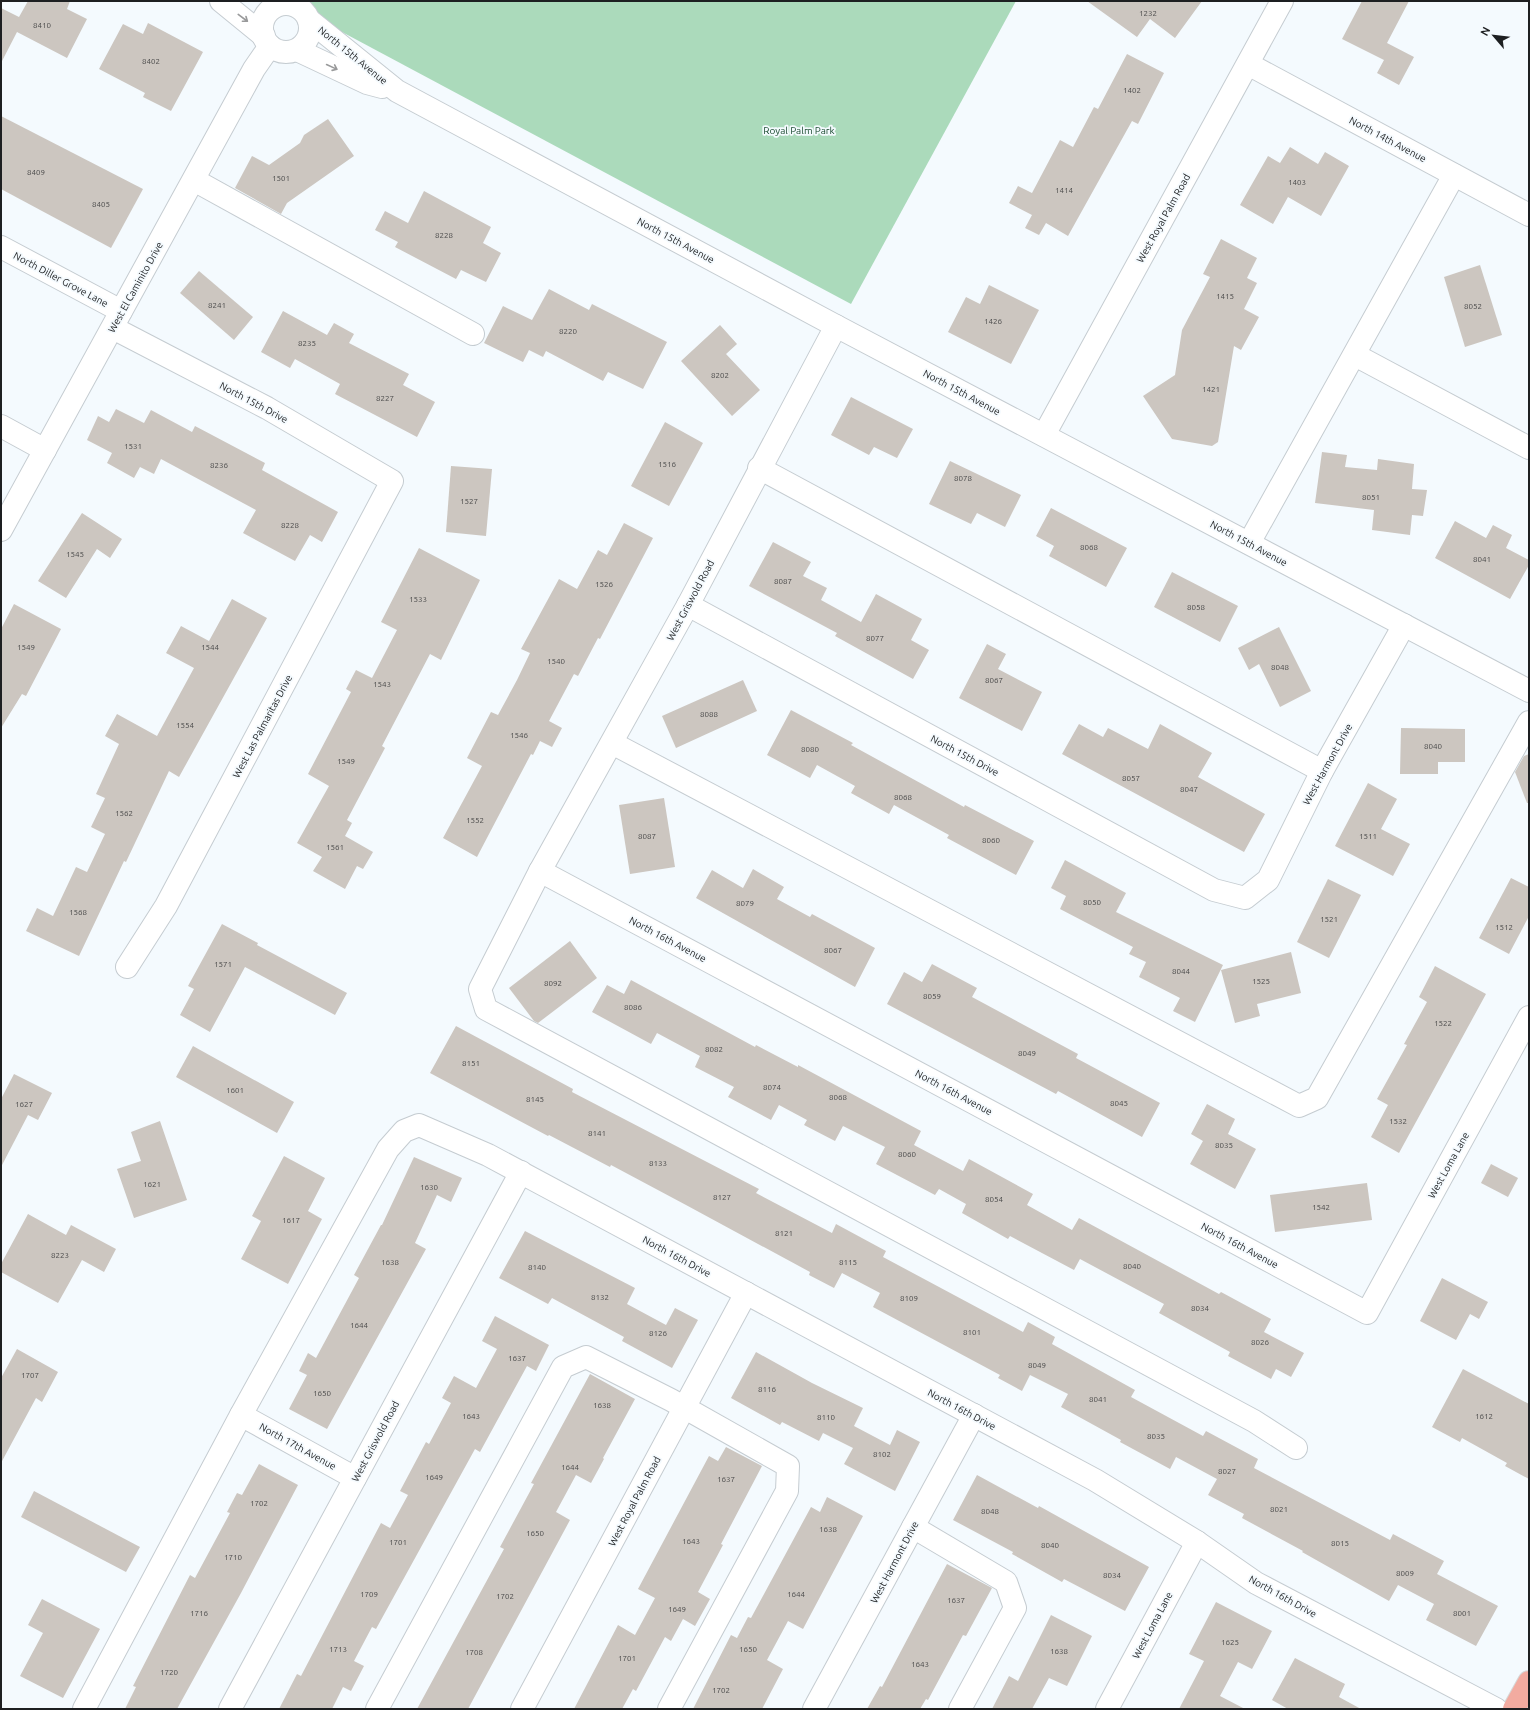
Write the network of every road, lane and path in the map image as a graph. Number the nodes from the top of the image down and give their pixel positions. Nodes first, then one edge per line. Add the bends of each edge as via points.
1 (221, 1) edge
2 (1282, 1) edge
3 (274, 3) edge
4 (309, 20) junction
5 (267, 41) junction
6 (297, 50) junction
7 (1248, 64) junction
8 (397, 91) junction
9 (1454, 175) junction
10 (194, 180) junction
11 (1529, 215) edge
12 (1, 247) edge
13 (117, 319) junction
14 (836, 326) junction
15 (473, 334) dead end
16 (1355, 355) junction
17 (1, 426) edge
18 (1044, 435) junction
19 (1529, 448) edge
20 (45, 450) junction
21 (759, 468) junction
22 (392, 481) joint
23 (1, 530) edge
24 (1249, 543) junction
25 (688, 606) junction
26 (1404, 625) junction
27 (1529, 691) edge
28 (1529, 722) edge
29 (612, 743) junction
30 (1322, 771) junction
31 (540, 871) junction
32 (1245, 898) joint
33 (127, 967) dead end
34 (1529, 1016) edge
35 (521, 1172) junction
36 (746, 1293) junction
37 (1367, 1313) joint
38 (685, 1407) junction
39 (241, 1415) junction
40 (974, 1415) junction
41 (1296, 1448) dead end
42 (355, 1478) junction
43 (913, 1527) junction
44 (1197, 1542) junction
45 (1529, 1682) edge
46 (1463, 1701) edge
47 (84, 1709) edge
48 (230, 1709) edge
49 (377, 1709) edge
50 (522, 1709) edge
51 (669, 1709) edge
52 (814, 1709) edge
53 (960, 1709) edge
54 (1107, 1709) edge
55 (1496, 1709) edge
56 (1514, 1709) edge

1 -> 5 street, North 15th Avenue
2 - 7 street, West Royal Palm Road
3 - 4 street, North 15th Avenue via 294,5 300,8
3 - 5 street, North 15th Avenue via 263,21
4 - 6 street, North 15th Avenue via 307,40
4 - 8 street, North 15th Avenue
5 - 6 street, North 15th Avenue via 280,51
5 - 10 street, West El Caminito Drive
6 -> 8 street, North 15th Avenue via 367,83
7 - 9 street, North 14th Avenue
7 - 18 street, West Royal Palm Road
8 - 14 street, North 15th Avenue
9 - 11 street, North 14th Avenue
9 - 16 street
10 - 13 street, West El Caminito Drive
10 - 15 street
12 - 13 street, North Diller Grove Lane
13 - 20 street, West El Caminito Drive
13 - 22 street, North 15th Drive
14 - 18 street, North 15th Avenue
14 - 21 street, West Griswold Road
16 - 19 street
16 - 24 street
17 - 20 street
18 - 24 street, North 15th Avenue
20 - 23 street, West El Caminito Drive
21 - 25 street, West Griswold Road
21 - 30 street
22 - 33 street, West Las Palmaritas Drive via 166,906
24 - 26 street, North 15th Avenue
25 - 29 street, West Griswold Road
25 - 32 street, North 15th Drive via 1214,890
26 - 27 street, North 15th Avenue
26 - 30 street, West Harmont Drive
28 - 29 street via 1317,1098 1299,1106
29 - 31 street, West Griswold Road
30 - 32 street, West Harmont Drive via 1268,880
31 - 37 street, North 16th Avenue
31 - 41 street, West Griswold Road via 480,989 486,1009 1254,1421
34 - 37 street, West Loma Lane
35 - 36 street, North 16th Drive
35 - 39 street, North 16th Drive via 419,1125 404,1131 388,1149
35 - 42 street, West Griswold Road
36 - 38 street, West Royal Palm Road
36 - 40 street, North 16th Drive
38 - 49 street via 586,1357 563,1367
38 - 50 street, West Royal Palm Road
38 - 51 street via 788,1466 787,1491
39 - 42 street, North 17th Avenue
39 - 47 street
40 - 43 street, West Harmont Drive
40 - 44 street, North 16th Drive via 1095,1480
42 - 48 street, West Griswold Road
43 - 52 street, West Harmont Drive
43 - 53 street via 1006,1582 1015,1608
44 - 46 street, North 16th Drive via 1256,1583
44 - 54 street, West Loma Lane
45 - 56 main road
46 - 55 street, North 16th Drive

